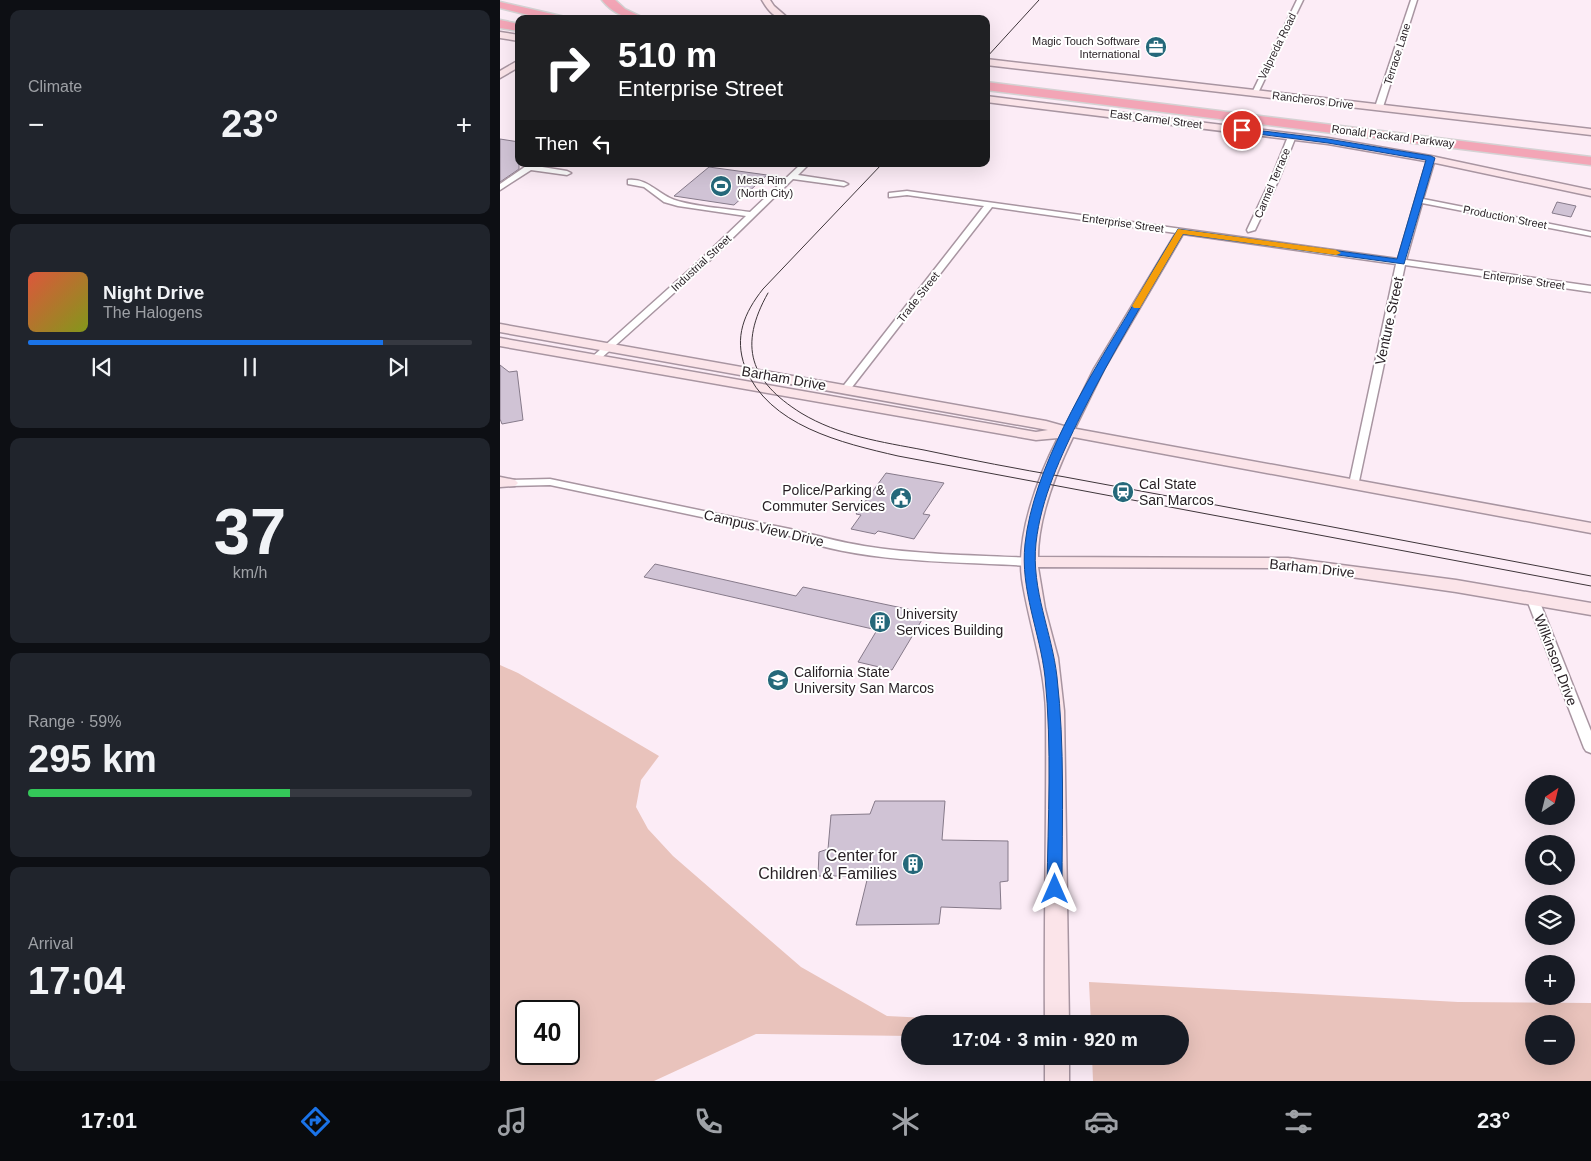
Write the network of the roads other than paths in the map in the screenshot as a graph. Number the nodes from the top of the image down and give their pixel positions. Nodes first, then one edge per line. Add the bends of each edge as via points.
1 (608, 0) edge
2 (758, 0) edge
3 (766, 0) edge
4 (1300, 0) edge
5 (1414, 0) edge
6 (500, 5) edge
7 (500, 15) edge
8 (544, 15) edge
9 (630, 15) edge
10 (768, 15) edge
11 (780, 15) edge
12 (515, 18) edge
13 (500, 24) edge
14 (515, 27) edge
15 (500, 35) edge
16 (515, 37) edge
17 (990, 62) edge
18 (515, 66) edge
19 (515, 74) edge
20 (500, 75) edge
21 (990, 77) edge
22 (500, 83) edge
23 (990, 86) edge
24 (1255, 93) junction
25 (990, 99) edge
26 (1380, 107) junction
27 (1591, 132) edge
28 (1292, 136) junction
29 (1591, 151) edge
30 (1431, 158) junction
31 (1591, 161) edge
32 (530, 167) edge
33 (536, 167) edge
34 (802, 167) edge
35 (567, 173) dead end
36 (792, 177) junction
37 (631, 182) dead end
38 (844, 184) dead end
39 (500, 188) edge
40 (1591, 194) edge
41 (892, 195) dead end
42 (1420, 200) junction
43 (990, 204) junction
44 (752, 214) junction
45 (1251, 230) dead end
46 (1181, 231) junction
47 (1591, 234) edge
48 (1401, 262) junction
49 (1591, 289) edge
50 (500, 328) edge
51 (500, 342) edge
52 (609, 347) junction
53 (596, 359) junction
54 (846, 389) junction
55 (1068, 432) junction
56 (505, 482) edge
57 (1354, 484) junction
58 (1591, 528) edge
59 (1031, 562) junction
60 (1533, 600) junction
61 (1591, 609) edge
62 (1591, 748) edge
63 (1057, 1015) edge
64 (1057, 1065) edge
65 (1057, 1081) edge

1 - 9 highway
2 - 10 main road
3 - 11 main road
4 - 24 street, Valpreda Road
5 - 26 street, Terrace Lane
6 - 8 highway
7 - 12 highway
13 - 14 highway
15 - 16 main road
17 - 24 main road, Rancheros Drive
18 - 20 main road
19 - 22 main road
21 - 29 highway, Ronald Packard Parkway
23 - 31 highway, Ronald Packard Parkway
24 - 26 main road, Rancheros Drive
25 - 28 main road, East Carmel Street
26 - 27 main road, Rancheros Drive
28 - 30 main road, East Carmel Street
28 - 45 street, Carmel Terrace
30 - 40 main road, East Carmel Street
30 - 42 street, Venture Street
32 - 39 street
33 - 35 street
34 - 36 street, Industrial Street
36 - 38 street
36 - 44 street, Industrial Street
37 - 44 street via 646,185 667,200 681,204
41 - 43 street, Enterprise Street via 907,193
42 - 47 street, Production Street
42 - 48 street, Venture Street
43 - 46 street, Enterprise Street
43 - 54 street, Trade Street
44 - 52 street, Industrial Street
46 - 48 street, Enterprise Street
46 - 55 street via 1099,369
48 - 49 street, Enterprise Street
48 - 57 street, Venture Street
50 - 52 main road, Barham Drive
51 - 53 main road, Barham Drive
52 - 53 street, Industrial Street
52 - 54 main road, Barham Drive
53 - 55 main road, Barham Drive via 1036,436
54 - 55 main road, Barham Drive via 1046,425
55 - 57 main road, Barham Drive
55 - 59 main road via 1052,464 1034,524
56 - 59 street, Campus View Drive via 550,482 790,532 869,552
57 - 58 main road
59 - 60 main road, Barham Drive via 1288,563
59 - 63 main road via 1030,577 1049,658 1054,711
60 - 61 main road, Barham Drive
60 - 62 street, Wilkinson Drive
64 - 65 main road

